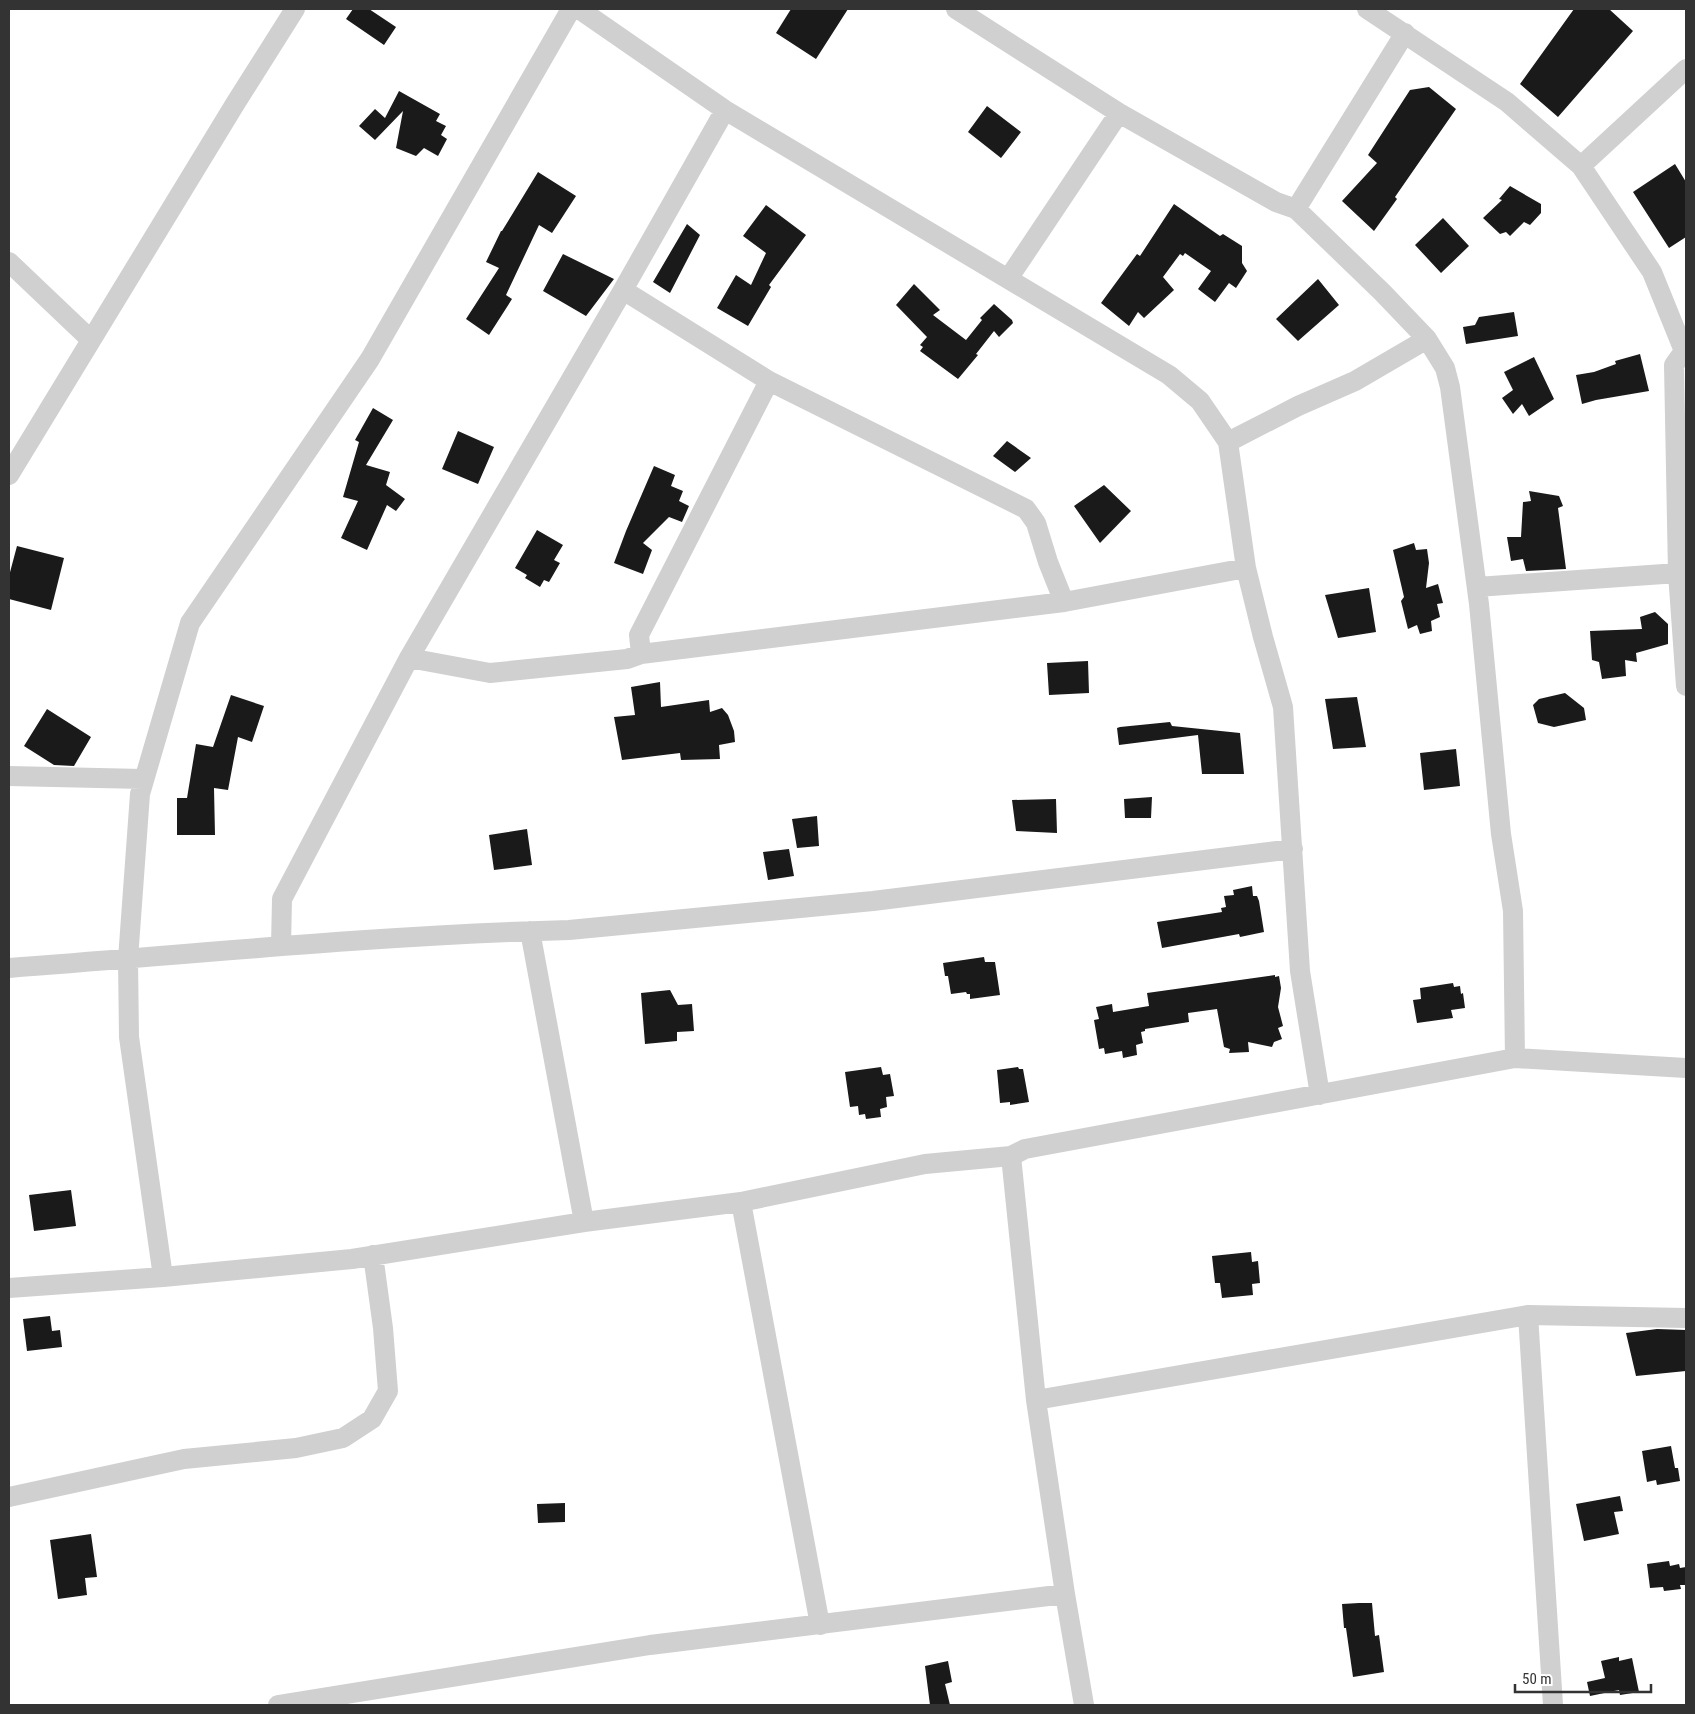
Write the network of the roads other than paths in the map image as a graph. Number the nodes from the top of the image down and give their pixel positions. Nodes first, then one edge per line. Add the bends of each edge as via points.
1 (295, 9) edge
2 (571, 9) edge
3 (579, 9) edge
4 (956, 9) edge
5 (1367, 9) edge
6 (1405, 34) junction
7 (1686, 69) edge
8 (724, 110) junction
9 (1119, 113) junction
10 (1581, 166) junction
11 (1296, 209) junction
12 (9, 262) edge
13 (1008, 279) junction
14 (623, 290) junction
15 (1426, 339) junction
16 (91, 340) junction
17 (1685, 351) edge
18 (769, 381) junction
19 (1228, 442) junction
20 (9, 475) edge
21 (1246, 568) junction
22 (1678, 573) junction
23 (1477, 587) junction
24 (1064, 602) junction
25 (640, 654) junction
26 (409, 658) junction
27 (1686, 686) edge
28 (9, 776) edge
29 (143, 780) junction
30 (1293, 849) junction
31 (530, 931) junction
32 (281, 946) junction
33 (128, 959) junction
34 (9, 968) edge
35 (1515, 1058) junction
36 (1686, 1068) edge
37 (1320, 1095) junction
38 (1011, 1156) junction
39 (741, 1202) junction
40 (584, 1222) junction
41 (373, 1255) junction
42 (163, 1277) junction
43 (9, 1288) edge
44 (1528, 1315) junction
45 (1686, 1318) edge
46 (1036, 1400) junction
47 (9, 1497) edge
48 (1065, 1594) junction
49 (820, 1625) junction
50 (278, 1705) edge
51 (1084, 1705) edge
52 (1553, 1705) edge

1 - 16 street
2 - 29 street via 370,359 190,623
3 - 8 street
4 - 9 street
5 - 6 street
6 - 10 street via 1506,102
6 - 11 street
7 - 10 street
8 - 13 street
8 - 14 street
9 - 11 street via 1276,202
9 - 13 street
10 - 17 street via 1652,272
11 - 15 street
12 - 16 street
13 - 19 street via 1168,375 1200,401
14 - 18 street
14 - 26 street
15 - 19 street via 1356,381
15 - 23 street via 1445,368 1450,387
16 - 20 street
17 - 22 street via 1674,365
18 - 24 street via 1026,510 1036,523
18 - 25 street via 639,635
19 - 21 street
21 - 24 street
21 - 30 street via 1283,707
22 - 23 street
22 - 27 street
23 - 35 street via 1501,834 1512,911
24 - 25 street
25 - 26 street via 627,659 490,673
26 - 32 street via 282,899
28 - 29 street
29 - 33 street
30 - 31 street via 873,901
30 - 37 street via 1300,972
31 - 32 street
31 - 40 street
32 - 33 street
33 - 34 street
33 - 42 street via 129,1037
35 - 36 street
35 - 37 street
37 - 38 street via 1025,1149
38 - 39 street via 925,1164
38 - 46 street
39 - 40 street
39 - 49 street
40 - 41 street
41 - 42 street
41 - 47 street via 388,1391 372,1419 343,1438 296,1448 184,1459
42 - 43 street
44 - 45 street
44 - 46 street
44 - 52 street
46 - 48 street
48 - 49 street
48 - 51 street
49 - 50 street via 650,1645

